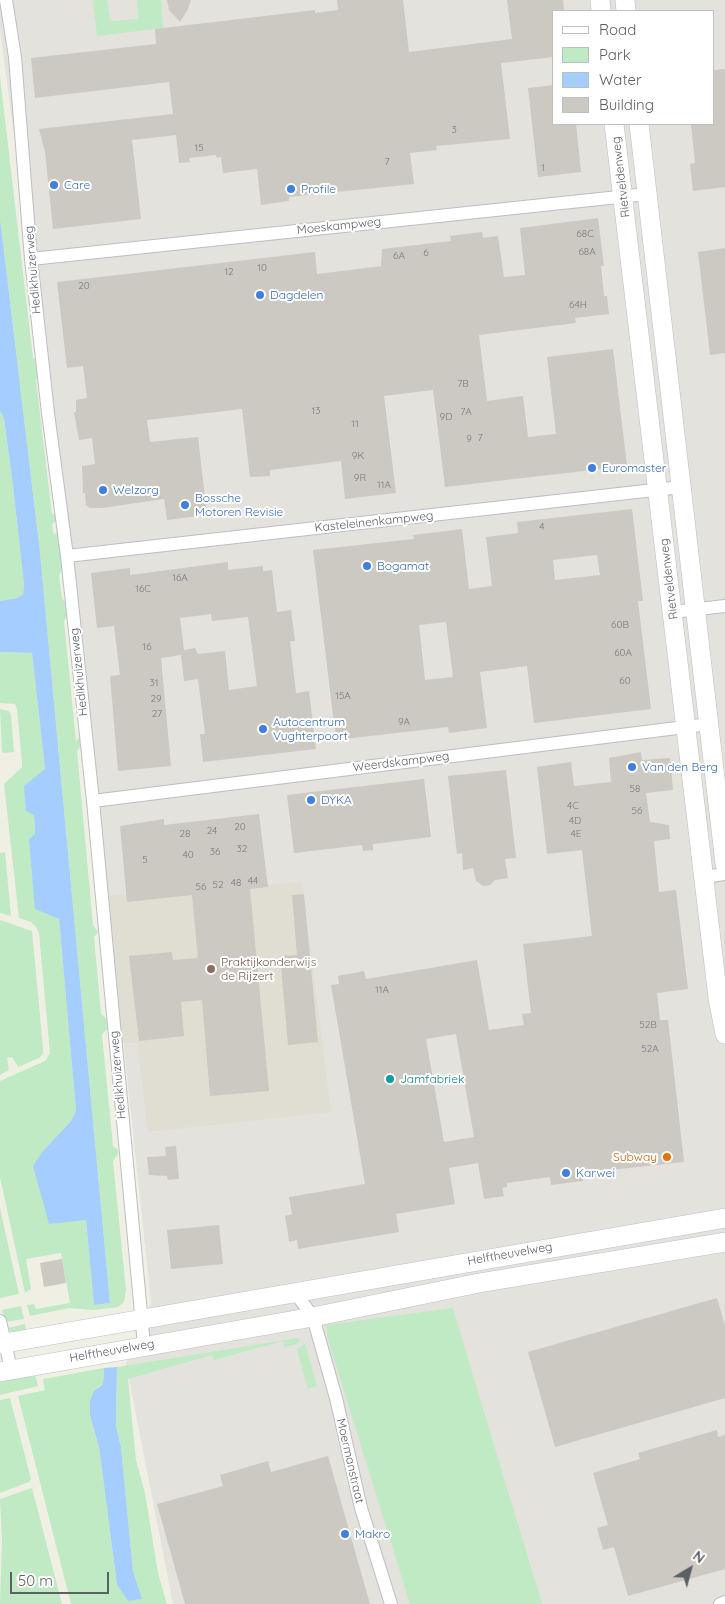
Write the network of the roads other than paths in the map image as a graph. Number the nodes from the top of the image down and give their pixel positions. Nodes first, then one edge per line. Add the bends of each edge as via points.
1 (6, 0) edge
2 (614, 125) edge
3 (639, 125) edge
4 (647, 194) junction
5 (623, 195) junction
6 (32, 259) junction
7 (681, 487) junction
8 (658, 490) junction
9 (67, 556) junction
10 (725, 606) edge
11 (696, 610) junction
12 (673, 612) junction
13 (709, 724) junction
14 (687, 726) junction
15 (93, 801) junction
16 (725, 864) edge
17 (725, 874) edge
18 (704, 877) junction
19 (725, 1034) edge
20 (725, 1218) edge
21 (725, 1242) edge
22 (294, 1291) junction
23 (313, 1317) junction
24 (141, 1318) junction
25 (0, 1321) edge
26 (2, 1343) edge
27 (144, 1345) junction
28 (5, 1370) edge
29 (725, 1602) edge
30 (391, 1604) edge
31 (720, 1604) edge

1 - 6 street, Hedikhuizerweg via 15,56
2 - 5 main road, Rietveldenweg
3 - 4 main road, Rietveldenweg
4 - 5 street, Moeskampweg
4 - 7 main road, Rietveldenweg
5 - 6 street, Moeskampweg
5 - 8 main road, Rietveldenweg
6 - 9 street, Hedikhuizerweg
7 - 8 street, Kasteleinenkampweg
7 - 11 main road, Rietveldenweg
8 - 9 street, Kasteleinenkampweg
8 - 12 main road, Rietveldenweg
9 - 15 street, Hedikhuizerweg
10 - 11 street
11 - 12 street
11 - 13 main road, Rietveldenweg
12 - 14 main road, Rietveldenweg
13 - 14 street, Weerdskampweg
13 - 16 main road, Rietveldenweg
14 - 15 street, Weerdskampweg
14 - 18 main road, Rietveldenweg
15 - 24 street, Hedikhuizerweg
17 - 18 street
18 - 19 main road, Rietveldenweg
20 - 22 main road, Helftheuvelweg
21 - 23 main road, Helftheuvelweg via 479,1283
22 - 23 street
22 - 24 main road, Helftheuvelweg
23 - 27 main road, Helftheuvelweg
23 - 30 street, Moermanstraat via 336,1398 361,1508
24 - 26 main road, Helftheuvelweg
24 - 27 street, Hedikhuizerweg
25 - 26 street
26 - 28 street
27 - 28 main road, Helftheuvelweg
29 - 31 street

